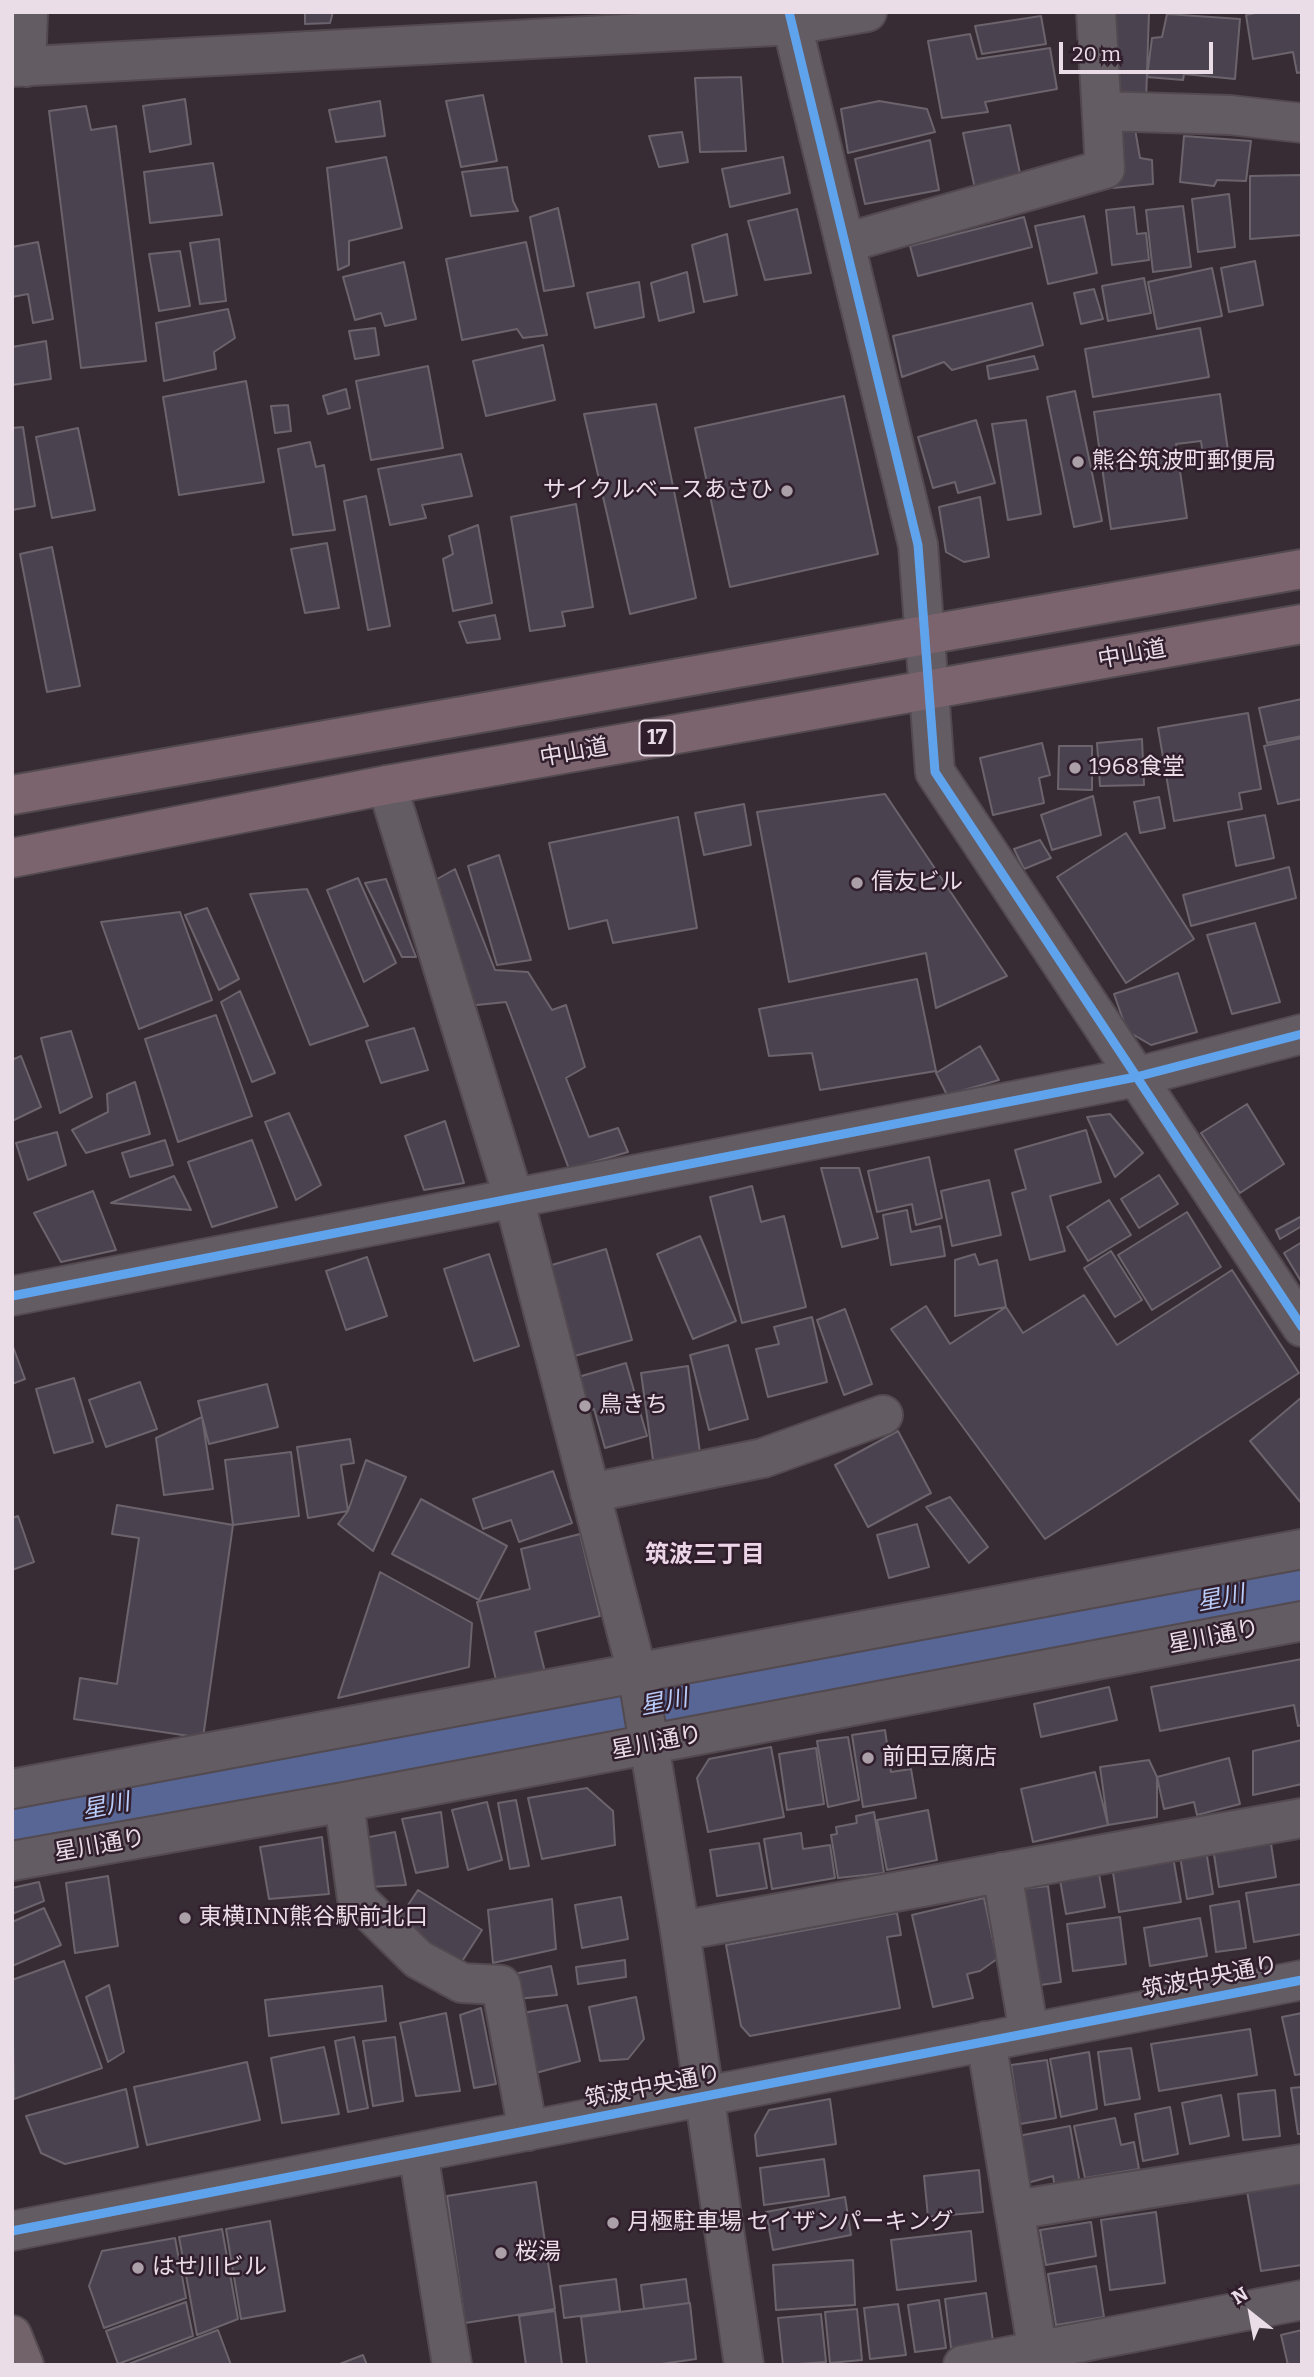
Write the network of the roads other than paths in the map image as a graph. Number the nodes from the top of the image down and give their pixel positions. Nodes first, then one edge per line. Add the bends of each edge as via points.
1 (28, 12) edge
2 (866, 12) edge
3 (1096, 12) edge
4 (791, 19) edge
5 (19, 67) edge
6 (1102, 111) junction
7 (1302, 123) edge
8 (845, 243) junction
9 (1302, 569) edge
10 (1302, 624) edge
11 (925, 634) junction
12 (929, 691) junction
13 (387, 785) junction
14 (12, 795) edge
15 (12, 858) edge
16 (1302, 1034) edge
17 (1136, 1077) junction
18 (513, 1199) junction
19 (12, 1296) edge
20 (1302, 1327) edge
21 (883, 1415) dead end
22 (590, 1493) junction
23 (1302, 1549) edge
24 (1302, 1620) edge
25 (637, 1672) junction
26 (651, 1744) junction
27 (12, 1789) edge
28 (344, 1802) junction
29 (1302, 1818) edge
30 (12, 1861) edge
31 (1002, 1872) junction
32 (680, 1931) junction
33 (1302, 1980) edge
34 (1029, 2033) junction
35 (986, 2041) junction
36 (705, 2096) junction
37 (528, 2132) junction
38 (418, 2152) junction
39 (1302, 2164) edge
40 (1014, 2210) junction
41 (12, 2231) edge
42 (1302, 2300) edge
43 (12, 2335) edge
44 (1039, 2358) edge
45 (24, 2365) edge
46 (452, 2365) edge
47 (744, 2365) edge
48 (963, 2365) edge

1 - 5 street
2 - 4 street
3 - 6 street
4 - 5 street
4 - 8 street
6 - 7 street via 1230,115
6 - 8 street via 1105,169
8 - 11 street via 918,545
9 - 11 highway
10 - 12 highway, 中山道 / 17
11 - 12 street
11 - 14 highway
12 - 13 highway, 中山道 / 17
12 - 17 street via 935,772
13 - 15 highway, 中山道 / 17
13 - 18 street
16 - 17 street
17 - 18 street
17 - 20 street
18 - 19 street
18 - 22 street
21 - 22 street via 763,1458
22 - 25 street
23 - 25 street
24 - 26 street, 星川通り
25 - 26 street
25 - 27 street
26 - 28 street, 星川通り
26 - 32 street
28 - 30 street, 星川通り
28 - 37 street via 356,1899 418,1959 463,1983 501,1985
29 - 31 street
31 - 32 street
31 - 34 street
32 - 36 street
33 - 34 street, 筑波中央通り
34 - 35 street, 筑波中央通り
35 - 36 street, 筑波中央通り
35 - 40 street
36 - 37 street, 筑波中央通り
36 - 47 street
37 - 38 street, 筑波中央通り
38 - 41 street, 筑波中央通り
38 - 46 street
39 - 40 street
40 - 44 street
42 - 44 street
43 - 45 main road
44 - 48 street

